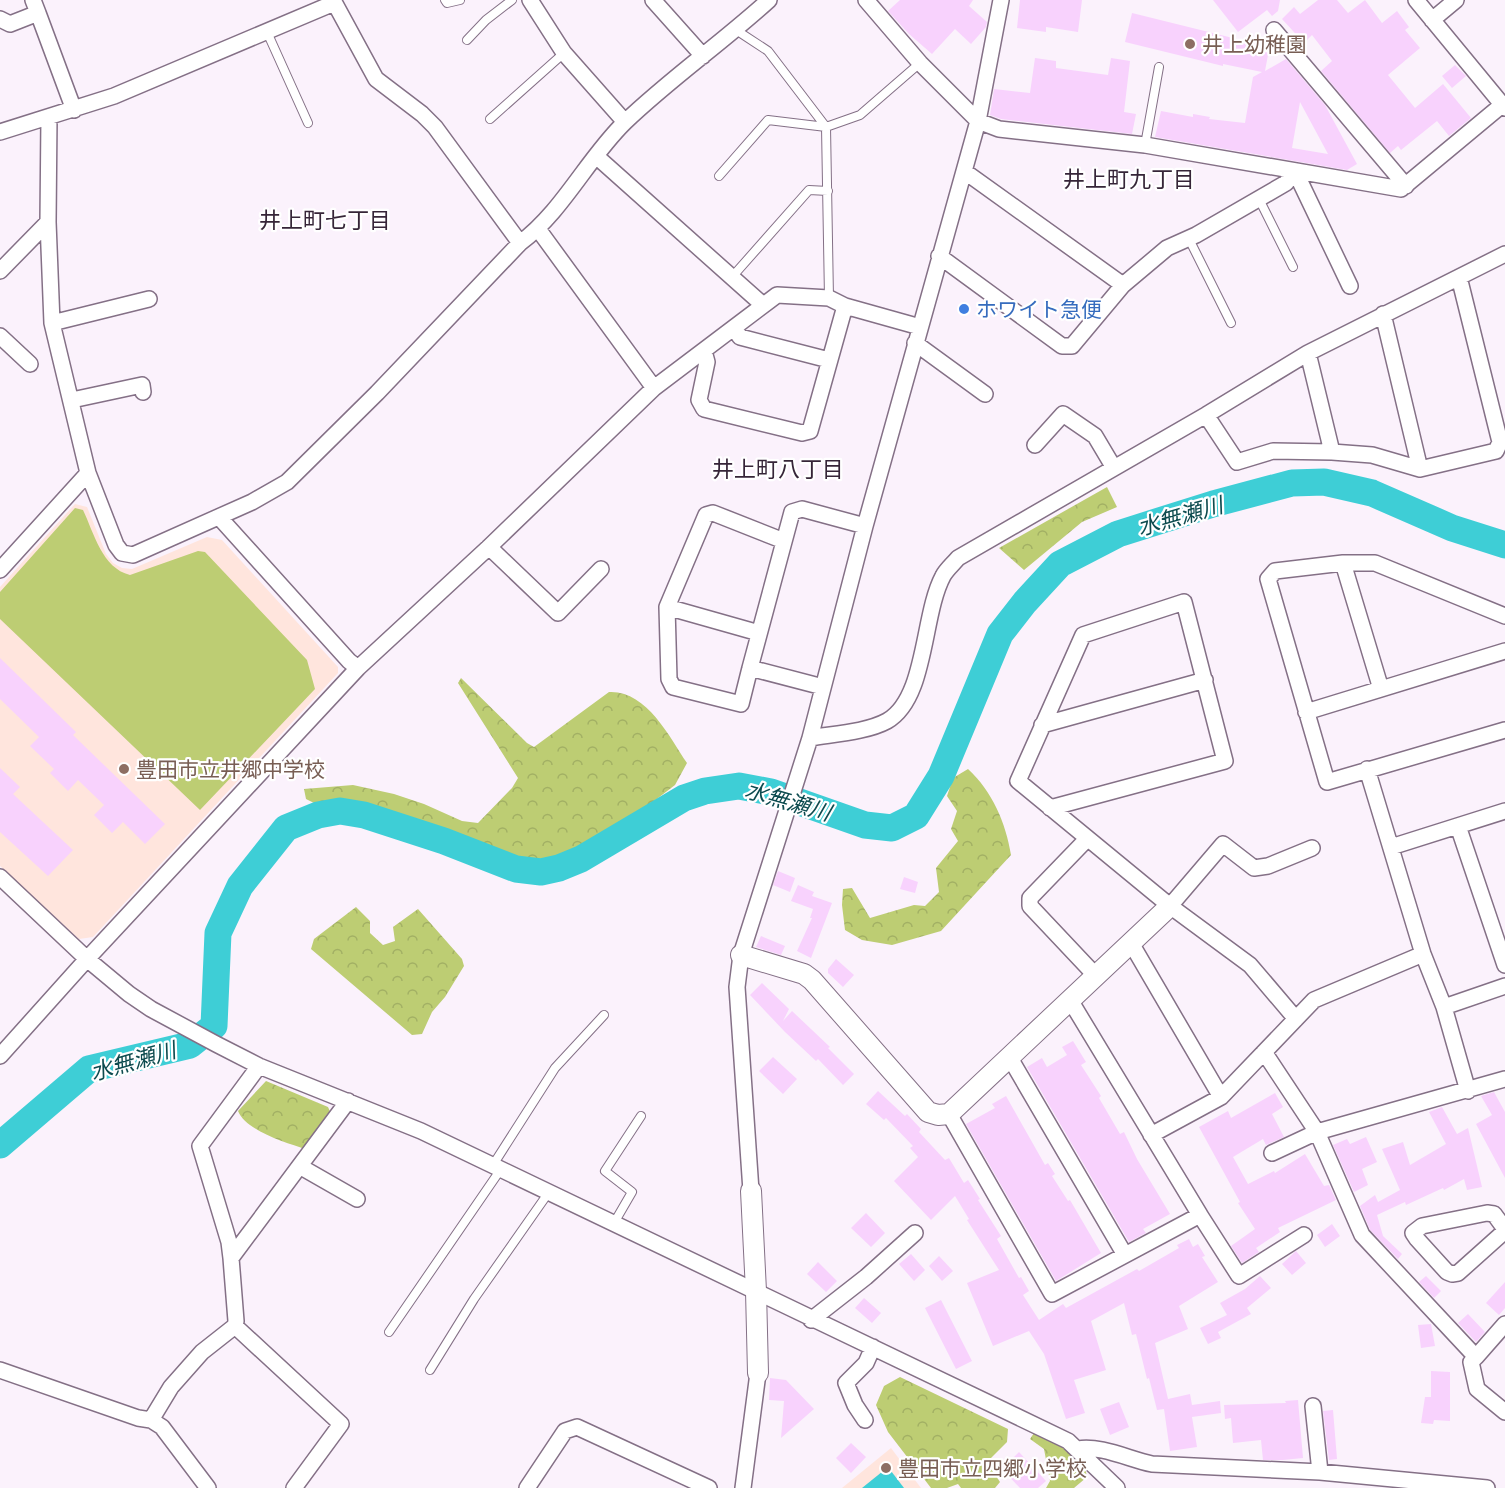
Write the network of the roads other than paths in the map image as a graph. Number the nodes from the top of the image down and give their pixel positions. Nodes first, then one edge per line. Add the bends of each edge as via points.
1 (445, 0) edge
2 (460, 0) edge
3 (512, 0) edge
4 (530, 0) edge
5 (653, 0) edge
6 (770, 0) edge
7 (1001, 0) edge
8 (1416, 0) edge
9 (1456, 0) edge
10 (334, 1) edge
11 (868, 1) edge
12 (35, 7) edge
13 (0, 19) edge
14 (1432, 20) junction
15 (736, 30) junction
16 (1274, 30) dead end
17 (267, 32) junction
18 (467, 40) dead end
19 (564, 52) junction
20 (703, 56) junction
21 (920, 63) junction
22 (1159, 67) dead end
23 (1504, 106) edge
24 (74, 110) junction
25 (49, 117) junction
26 (490, 119) dead end
27 (978, 121) junction
28 (625, 122) junction
29 (308, 123) dead end
30 (826, 127) junction
31 (0, 132) edge
32 (1145, 145) junction
33 (596, 156) junction
34 (964, 171) junction
35 (1295, 171) junction
36 (719, 176) dead end
37 (1406, 186) junction
38 (828, 191) junction
39 (1259, 199) junction
40 (48, 222) junction
41 (538, 229) junction
42 (1188, 239) junction
43 (520, 243) junction
44 (1505, 254) edge
45 (939, 256) junction
46 (1293, 267) dead end
47 (0, 271) edge
48 (1459, 277) junction
49 (732, 278) junction
50 (1123, 285) junction
51 (1350, 286) dead end
52 (149, 298) dead end
53 (829, 298) junction
54 (763, 305) junction
55 (845, 306) junction
56 (1383, 314) junction
57 (52, 323) junction
58 (1231, 323) dead end
59 (920, 327) junction
60 (734, 328) junction
61 (0, 336) edge
62 (915, 343) junction
63 (704, 351) junction
64 (1308, 353) junction
65 (829, 360) junction
66 (30, 364) dead end
67 (654, 388) junction
68 (143, 392) dead end
69 (985, 394) dead end
70 (72, 400) junction
71 (1206, 416) junction
72 (1035, 445) dead end
73 (1332, 452) junction
74 (1114, 468) junction
75 (1420, 469) junction
76 (88, 474) junction
77 (219, 517) junction
78 (865, 526) junction
79 (784, 541) junction
80 (489, 547) junction
81 (1343, 563) junction
82 (601, 569) dead end
83 (0, 570) edge
84 (667, 607) junction
85 (1505, 616) edge
86 (759, 633) junction
87 (1505, 651) edge
88 (358, 668) junction
89 (750, 668) junction
90 (1204, 680) junction
91 (823, 687) junction
92 (1381, 689) junction
93 (1306, 712) junction
94 (1042, 725) junction
95 (1505, 730) edge
96 (810, 738) junction
97 (1367, 769) junction
98 (1050, 808) junction
99 (1505, 811) edge
100 (1458, 826) junction
101 (1088, 839) junction
102 (1391, 847) junction
103 (1312, 848) dead end
104 (0, 877) edge
105 (1170, 906) junction
106 (1131, 943) junction
107 (1423, 954) junction
108 (741, 955) junction
109 (87, 959) junction
110 (1505, 965) edge
111 (1096, 976) junction
112 (1505, 986) edge
113 (1070, 1000) junction
114 (1443, 1006) junction
115 (604, 1015) dead end
116 (1296, 1019) junction
117 (1264, 1052) junction
118 (0, 1056) edge
119 (1010, 1058) junction
120 (259, 1066) junction
121 (1505, 1079) edge
122 (1468, 1090) junction
123 (1221, 1097) junction
124 (348, 1101) junction
125 (949, 1114) junction
126 (641, 1116) dead end
127 (1317, 1132) junction
128 (1151, 1135) junction
129 (1272, 1153) dead end
130 (301, 1167) junction
131 (497, 1167) junction
132 (751, 1191) joint
133 (549, 1192) junction
134 (357, 1198) dead end
135 (1200, 1215) junction
136 (614, 1223) junction
137 (1505, 1230) edge
138 (915, 1233) dead end
139 (1304, 1235) dead end
140 (1125, 1255) junction
141 (231, 1258) junction
142 (756, 1291) junction
143 (811, 1320) junction
144 (1505, 1324) edge
145 (235, 1326) junction
146 (389, 1332) dead end
147 (873, 1347) junction
148 (1476, 1357) junction
149 (0, 1370) edge
150 (430, 1370) dead end
151 (758, 1373) joint
152 (1313, 1406) dead end
153 (1505, 1412) edge
154 (151, 1420) junction
155 (866, 1420) dead end
156 (1078, 1449) junction
157 (1320, 1472) junction
158 (208, 1488) edge
159 (294, 1488) edge
160 (527, 1488) edge
161 (709, 1488) edge
162 (743, 1488) edge
163 (1117, 1488) edge
164 (1487, 1488) edge

1 - 2 lane
3 - 18 lane
4 - 19 street
5 - 20 street
6 - 15 street
7 - 27 street
8 - 14 street
9 - 14 street
10 - 17 street
10 - 43 street via 376,78 435,127
11 - 21 street
12 - 13 street via 10,24
12 - 24 street
14 - 23 street
15 - 20 street
15 - 30 lane via 768,51
16 - 37 street
17 - 24 street
17 - 29 lane
19 - 26 lane
19 - 28 street
20 - 28 street
21 - 27 street
21 - 30 lane via 860,115
22 - 32 lane
23 - 37 street
24 - 25 street
25 - 31 street
25 - 40 street
27 - 32 street via 999,129
27 - 34 street
28 - 33 street
30 - 36 lane via 768,120
30 - 38 lane
32 - 35 street
33 - 41 street
33 - 49 street
34 - 45 street
34 - 50 street
35 - 37 street via 1401,189
35 - 39 street via 1286,183
35 - 51 street
38 - 49 lane via 809,189
38 - 53 lane
39 - 42 street
39 - 46 lane
40 - 47 street
40 - 57 street
41 - 43 street
41 - 67 street
42 - 50 street via 1167,249
42 - 58 lane
43 - 77 street via 287,482
44 - 48 street
45 - 50 street via 1062,346 1071,346
45 - 59 street
48 - 56 street
48 - 75 street via 1500,442 1496,451
49 - 54 street
52 - 57 street
53 - 54 street via 777,295
53 - 55 street
54 - 60 street
55 - 59 street
55 - 65 street
56 - 64 street
56 - 75 street
57 - 70 street
59 - 62 street
60 - 63 street
60 - 65 street via 740,337
61 - 66 street
62 - 69 street
62 - 78 street
63 - 65 street via 707,362 699,400 704,409 802,433 810,431
63 - 67 street
64 - 71 street
64 - 73 street
67 - 80 street
68 - 70 street via 142,385
70 - 76 street
71 - 73 street via 1237,462 1273,451
71 - 74 street
72 - 74 street via 1063,414 1095,436
73 - 75 street via 1372,455
74 - 96 street via 958,558 943,574 907,701 888,720
76 - 77 street via 122,553 133,555
76 - 83 street
77 - 88 street
78 - 79 street via 797,509 792,512
78 - 91 street
79 - 84 street via 713,513 706,515
79 - 86 street
80 - 82 street via 558,613
80 - 88 street
81 - 85 street via 1375,562
81 - 92 street
81 - 93 street via 1275,570 1268,579
84 - 86 street
84 - 89 street via 669,679 673,687 741,704
86 - 89 street
87 - 92 street
88 - 109 street
89 - 91 street
90 - 94 street
90 - 94 street via 1184,602 1083,635
90 - 98 street via 1225,761
91 - 96 street
92 - 93 street
93 - 97 street via 1327,782
94 - 98 street via 1018,781
95 - 97 street
96 - 108 street
97 - 102 street
98 - 101 street
99 - 100 street
100 - 102 street
100 - 110 street
101 - 105 street
101 - 111 street via 1030,898 1030,906
102 - 107 street
103 - 105 street via 1254,868 1223,844
104 - 109 street
105 - 106 street
105 - 116 street via 1250,965
106 - 111 street
106 - 123 street
107 - 114 street
107 - 116 street via 1314,1000
108 - 125 street via 804,974 812,980 928,1112
108 - 132 street via 737,987
109 - 118 street
109 - 120 street via 137,999
111 - 113 street
112 - 114 street
113 - 119 street
113 - 128 street
114 - 122 street
115 - 131 lane via 555,1068
116 - 117 street
117 - 123 street
117 - 127 street
119 - 125 street
119 - 140 street
120 - 124 street
120 - 141 street via 200,1146
121 - 122 street
122 - 127 street
123 - 128 street
124 - 130 street
124 - 131 street
125 - 140 street via 1052,1294
126 - 136 lane via 605,1171 632,1192
127 - 129 street
127 - 148 street via 1362,1235
128 - 135 street
130 - 134 street
130 - 141 street
131 - 133 street
131 - 146 lane
132 - 142 street
133 - 136 street
133 - 150 lane
135 - 139 street via 1239,1276
135 - 140 street
136 - 142 street
137 - 137 street via 1458,1273 1452,1274 1413,1233 1422,1226 1487,1212 1494,1214
138 - 143 street
141 - 145 street
142 - 143 street
142 - 151 street
143 - 147 street
144 - 148 street
145 - 154 street via 202,1352 171,1387
145 - 159 street via 341,1424
147 - 155 street via 866,1363 846,1383
147 - 156 street
148 - 153 street via 1471,1362 1477,1389
149 - 154 street via 138,1419
151 - 162 street
152 - 157 street
154 - 158 street via 162,1427
156 - 157 street via 1099,1449 1152,1464
156 - 163 street
157 - 164 street
160 - 161 street via 565,1431 577,1427

